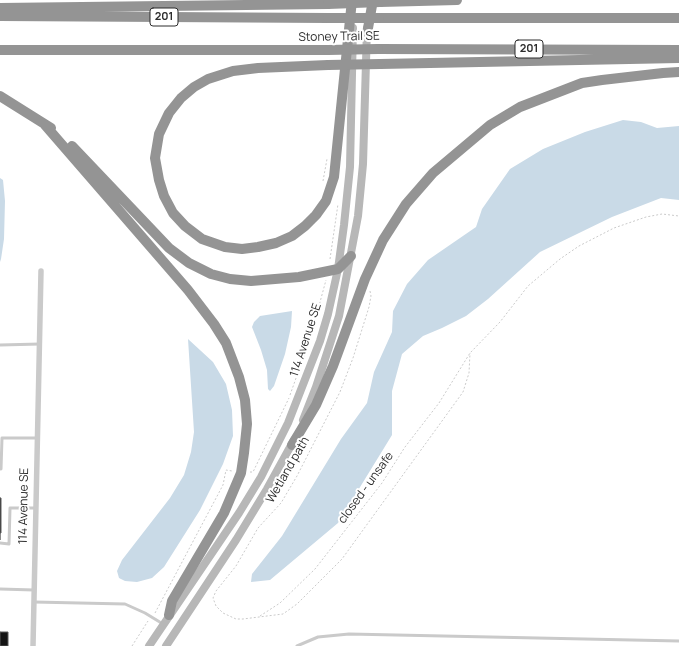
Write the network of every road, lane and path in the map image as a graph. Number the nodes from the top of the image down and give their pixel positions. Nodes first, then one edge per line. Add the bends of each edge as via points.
1 (353, 0) edge
2 (367, 0) edge
3 (457, 0) edge
4 (376, 1) edge
5 (0, 8) edge
6 (0, 16) edge
7 (679, 18) edge
8 (367, 34) junction
9 (0, 50) edge
10 (679, 50) edge
11 (679, 58) edge
12 (679, 72) edge
13 (0, 96) edge
14 (45, 125) junction
15 (339, 200) dead end
16 (679, 216) edge
17 (351, 256) junction
18 (330, 259) dead end
19 (338, 269) junction
20 (41, 271) dead end
21 (326, 280) dead end
22 (368, 288) dead end
23 (40, 344) junction
24 (0, 345) edge
25 (470, 353) junction
26 (38, 438) junction
27 (292, 445) junction
28 (1, 468) dead end
29 (233, 471) dead end
30 (245, 474) dead end
31 (36, 508) junction
32 (0, 543) edge
33 (0, 589) edge
34 (34, 590) junction
35 (34, 602) junction
36 (152, 617) junction
37 (258, 618) junction
38 (166, 620) junction
39 (679, 641) edge
40 (33, 646) edge
41 (132, 646) edge
42 (149, 646) edge
43 (166, 646) edge
44 (297, 646) edge

1 - 11 highway, bridge via 334,177 323,206 292,236 258,247 225,247 202,239 173,213 164,196 155,158 159,134 169,113 181,98 208,79 232,71 258,68 328,65 380,64
1 - 19 main road, 114 Avenue SE via 350,167
2 - 8 main road, 114 Avenue SE
3 - 4 highway
4 - 5 highway, bridge via 328,4
4 - 8 highway
6 - 7 highway, Stoney Trail SE / 201, bridge
8 - 17 main road, 114 Avenue SE via 363,164
9 - 10 highway, Stoney Trail SE / 201, bridge
12 - 27 highway via 582,83 520,107 490,125 433,173 406,204 383,240 365,279 334,366 316,405
13 - 14 highway
14 - 19 highway via 61,134 169,248 200,269 230,279 251,281 299,277
14 - 38 highway via 184,284 214,324 226,343 245,400 247,424 240,472 224,513 172,601
15 - 18 path
16 - 25 path via 646,216 614,228 579,246 528,286 500,322
17 - 19 highway
17 - 27 main road, 114 Avenue SE via 331,344
19 - 38 main road, 114 Avenue SE via 328,314 288,423 239,513
20 - 23 street, 114 Avenue SE
21 - 30 path via 310,339 290,397 253,472
22 - 37 path, Wetland path via 371,291 369,307 340,392 281,503 258,528 236,566 213,598 223,613 243,619
23 - 24 lane
23 - 26 street, 114 Avenue SE
25 - 37 path, closed - unsafe via 439,402 340,538 293,592
25 - 37 path via 469,373 463,392 342,559 297,604 282,614
26 - 28 lane via 2,438
26 - 31 street, 114 Avenue SE
27 - 43 main road, 114 Avenue SE via 268,489
29 - 36 path via 226,470 223,485
31 - 32 lane via 10,508 9,544
31 - 34 street, 114 Avenue SE
33 - 34 lane
34 - 35 street, 114 Avenue SE
35 - 36 lane via 125,604
35 - 40 street, 114 Avenue SE
36 - 38 lane
36 - 41 path
38 - 42 main road, 114 Avenue SE
39 - 44 lane via 349,634 318,637

